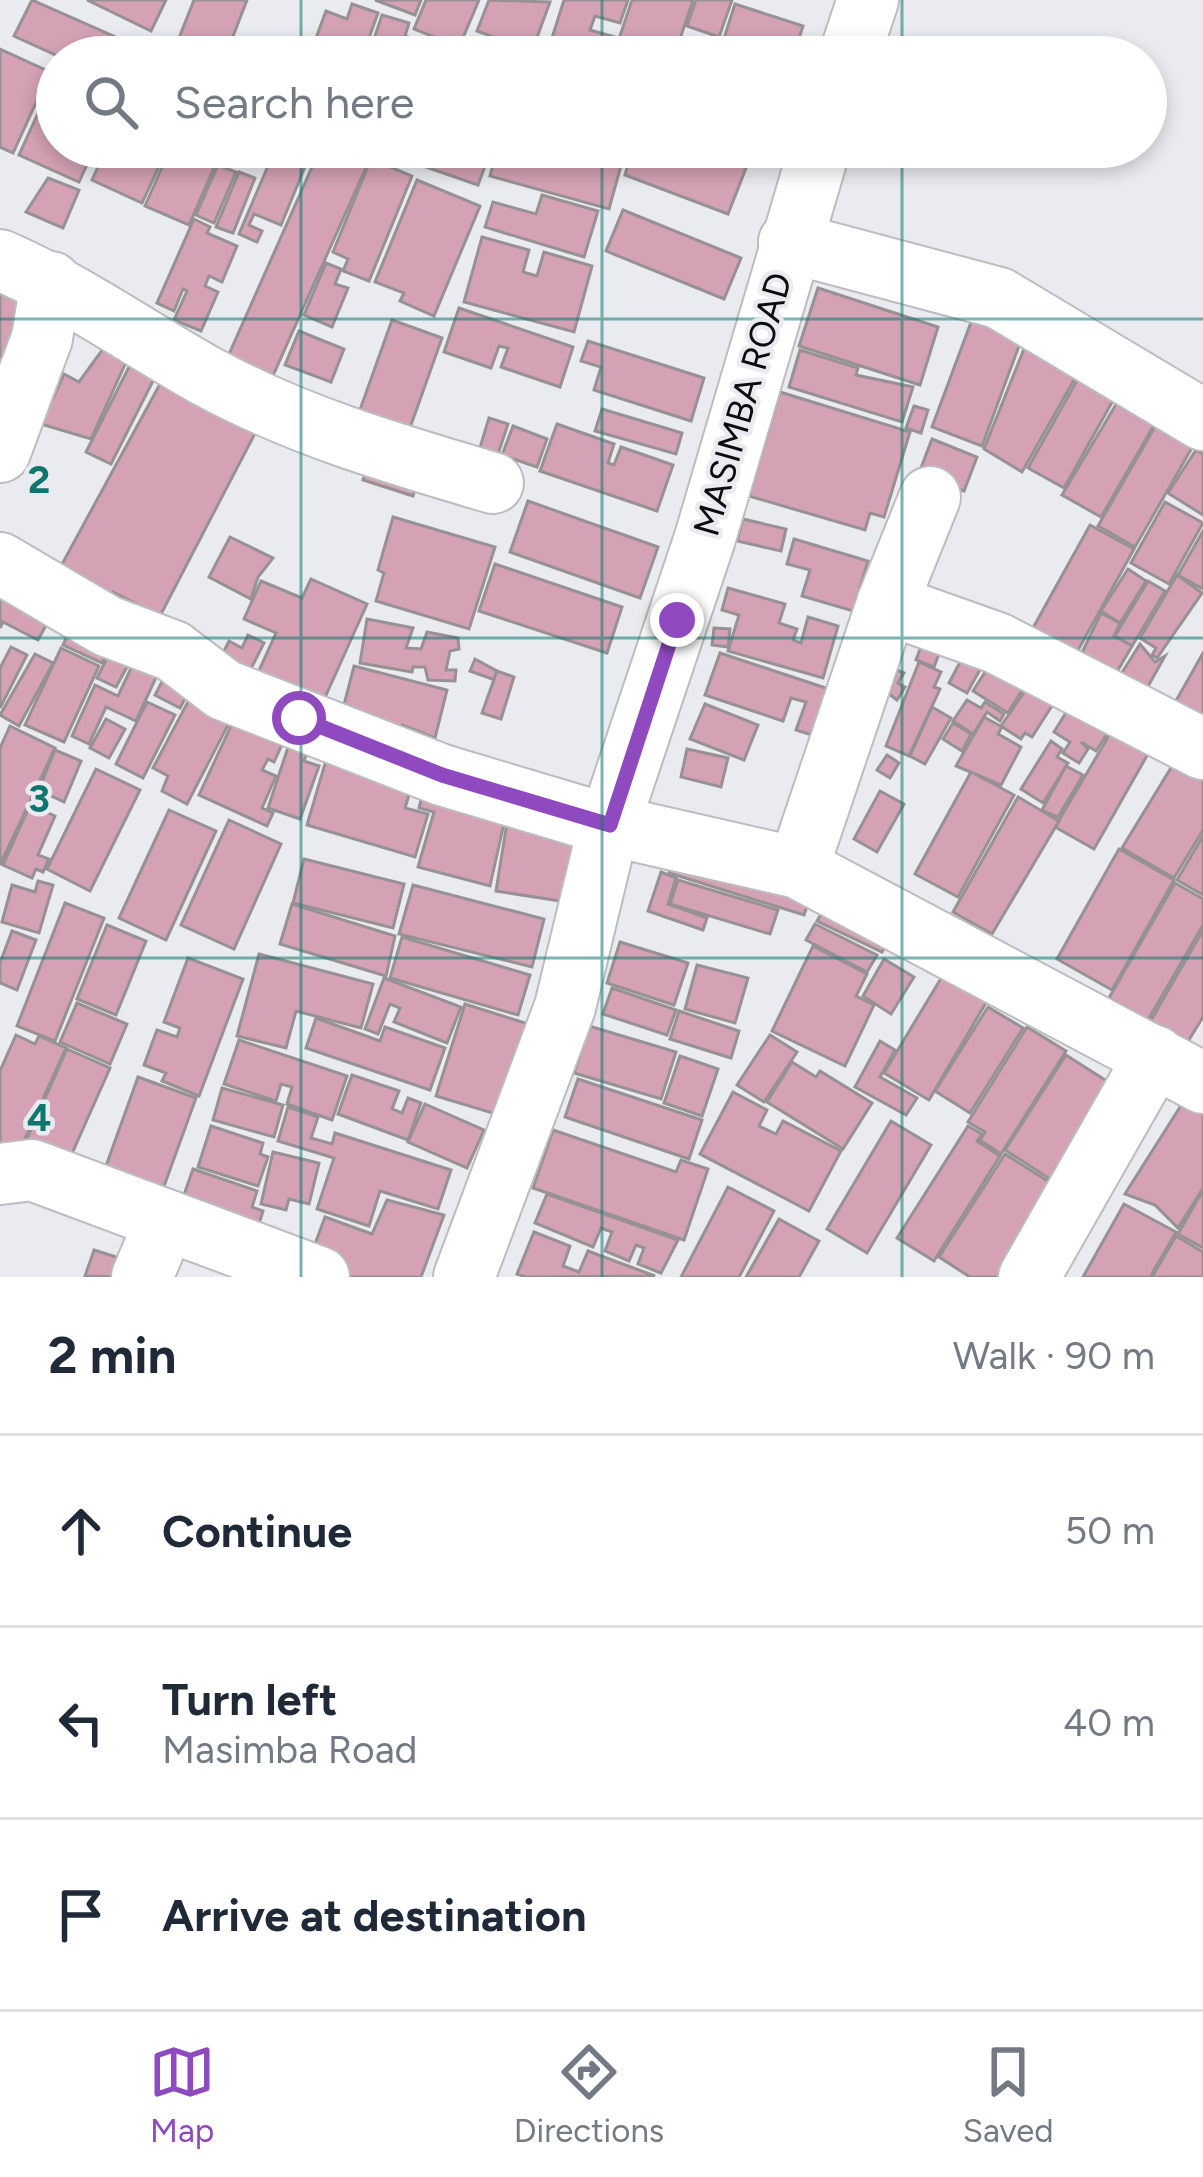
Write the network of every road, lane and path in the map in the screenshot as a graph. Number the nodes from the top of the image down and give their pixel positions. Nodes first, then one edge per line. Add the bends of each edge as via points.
1 (868, 0) edge
2 (856, 36) edge
3 (813, 168) edge
4 (789, 242) junction
5 (26, 271) edge
6 (1203, 420) edge
7 (0, 452) edge
8 (493, 483) dead end
9 (930, 497) dead end
10 (0, 563) edge
11 (887, 604) junction
12 (1203, 749) edge
13 (610, 825) junction
14 (798, 868) junction
15 (1179, 1069) edge
16 (0, 1174) edge
17 (166, 1220) junction
18 (142, 1277) edge
19 (319, 1277) edge
20 (464, 1277) edge
21 (1029, 1277) edge

1 - 2 street
3 - 4 street, MASIMBA ROAD
4 - 6 street via 999,298
4 - 13 street, MASIMBA ROAD
5 - 7 street via 43,338
5 - 8 street via 211,378 348,440
9 - 11 street
10 - 13 street via 107,626 173,651 224,690 442,775
11 - 12 street via 997,643
11 - 14 street
13 - 14 street
13 - 20 street, MASIMBA ROAD via 565,1007
14 - 15 street
15 - 21 street
16 - 17 street via 32,1170
17 - 18 street
17 - 19 street

